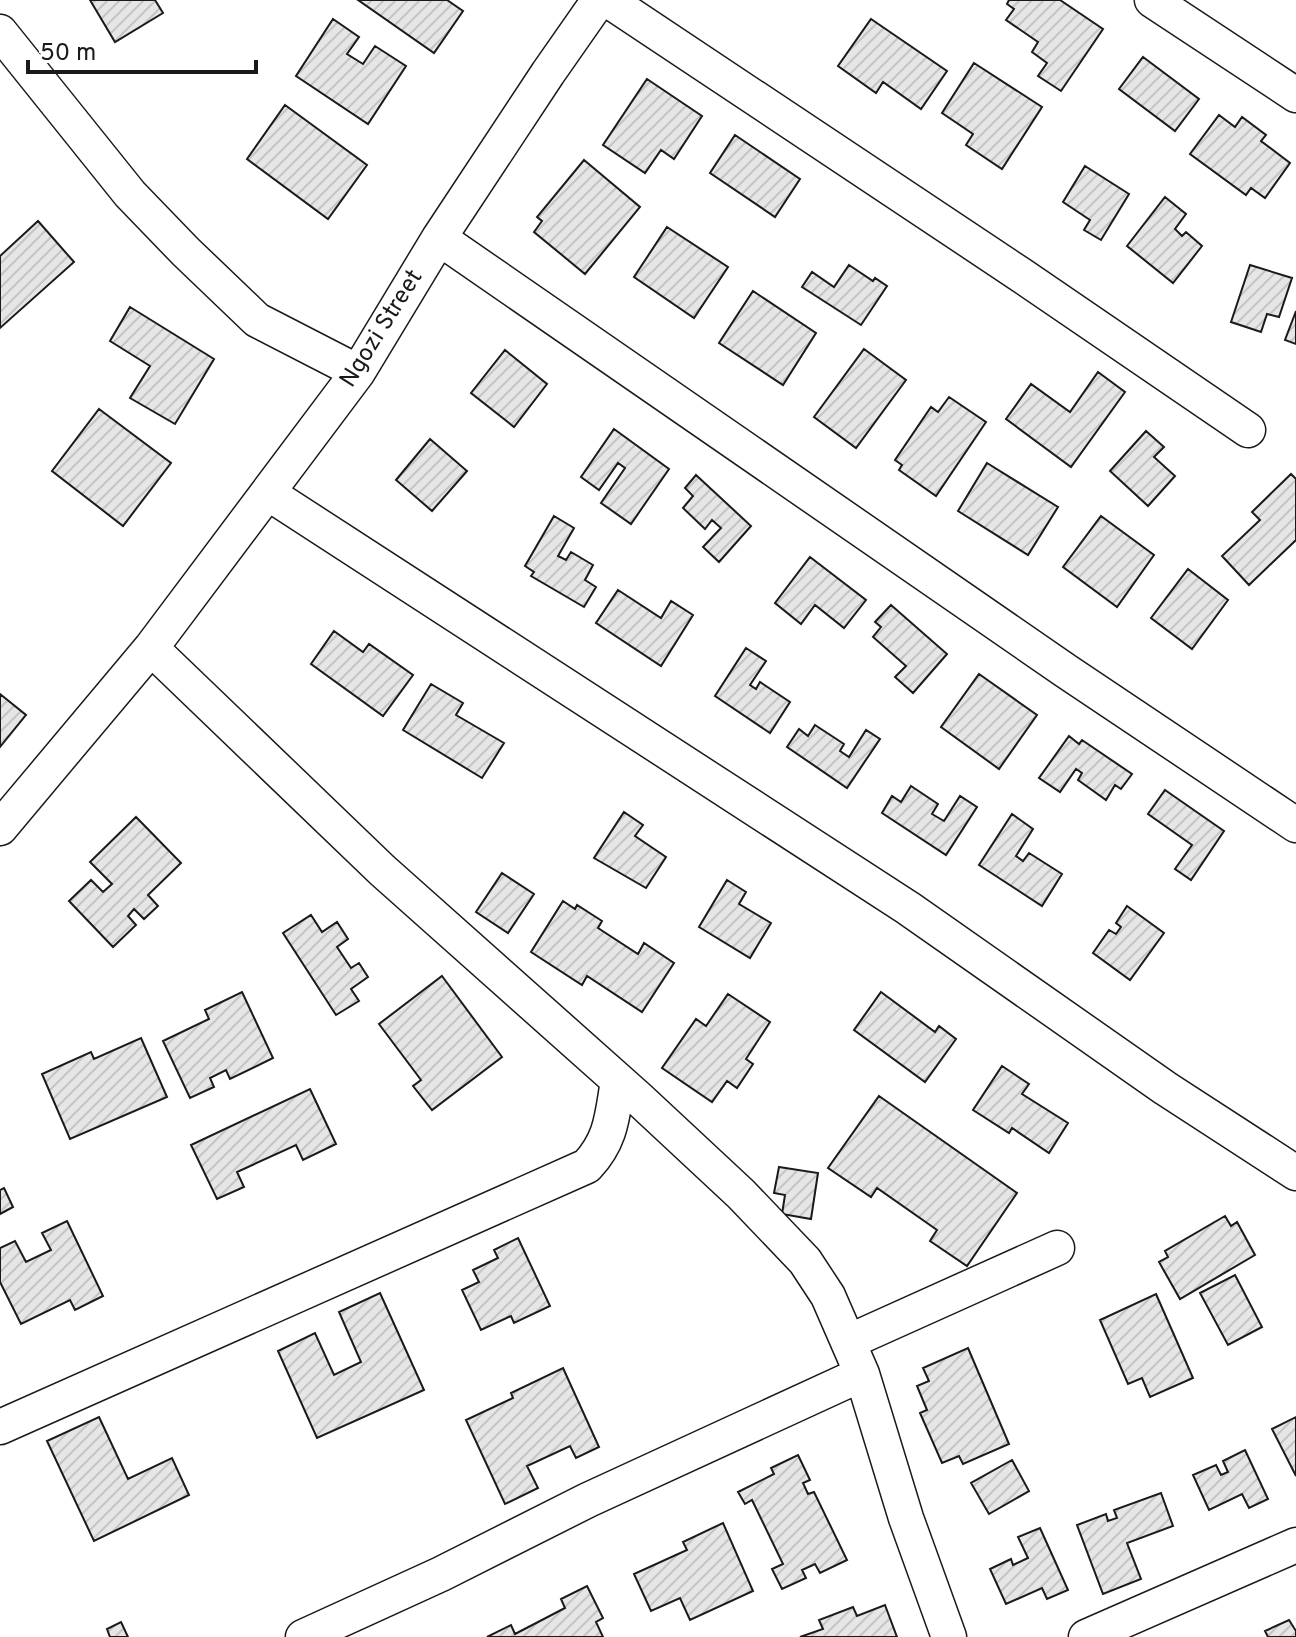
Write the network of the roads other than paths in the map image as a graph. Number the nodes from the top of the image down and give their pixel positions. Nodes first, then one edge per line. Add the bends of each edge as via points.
1 (599, 0) edge
2 (608, 0) edge
3 (1152, 0) edge
4 (0, 32) edge
5 (1296, 95) edge
6 (439, 238) junction
7 (358, 372) junction
8 (1248, 430) dead end
9 (268, 493) junction
10 (151, 648) junction
11 (1296, 825) edge
12 (0, 828) edge
13 (618, 1081) junction
14 (1296, 1173) edge
15 (1057, 1248) dead end
16 (848, 1342) junction
17 (862, 1374) junction
18 (0, 1427) edge
19 (1296, 1545) edge
20 (303, 1637) edge
21 (949, 1637) edge
22 (1086, 1637) edge

1 - 6 street, Ngozi Street
2 - 8 street
3 - 5 street
4 - 7 street via 130,194 257,320
6 - 7 street, Ngozi Street
6 - 11 street
7 - 9 street, Ngozi Street
9 - 10 street, Ngozi Street
9 - 14 street via 908,908
10 - 12 street, Ngozi Street
10 - 13 street via 382,870
13 - 16 street via 805,1261
13 - 18 street via 609,1133 587,1166
15 - 16 street
16 - 17 street
17 - 20 street
17 - 21 street
19 - 22 street

